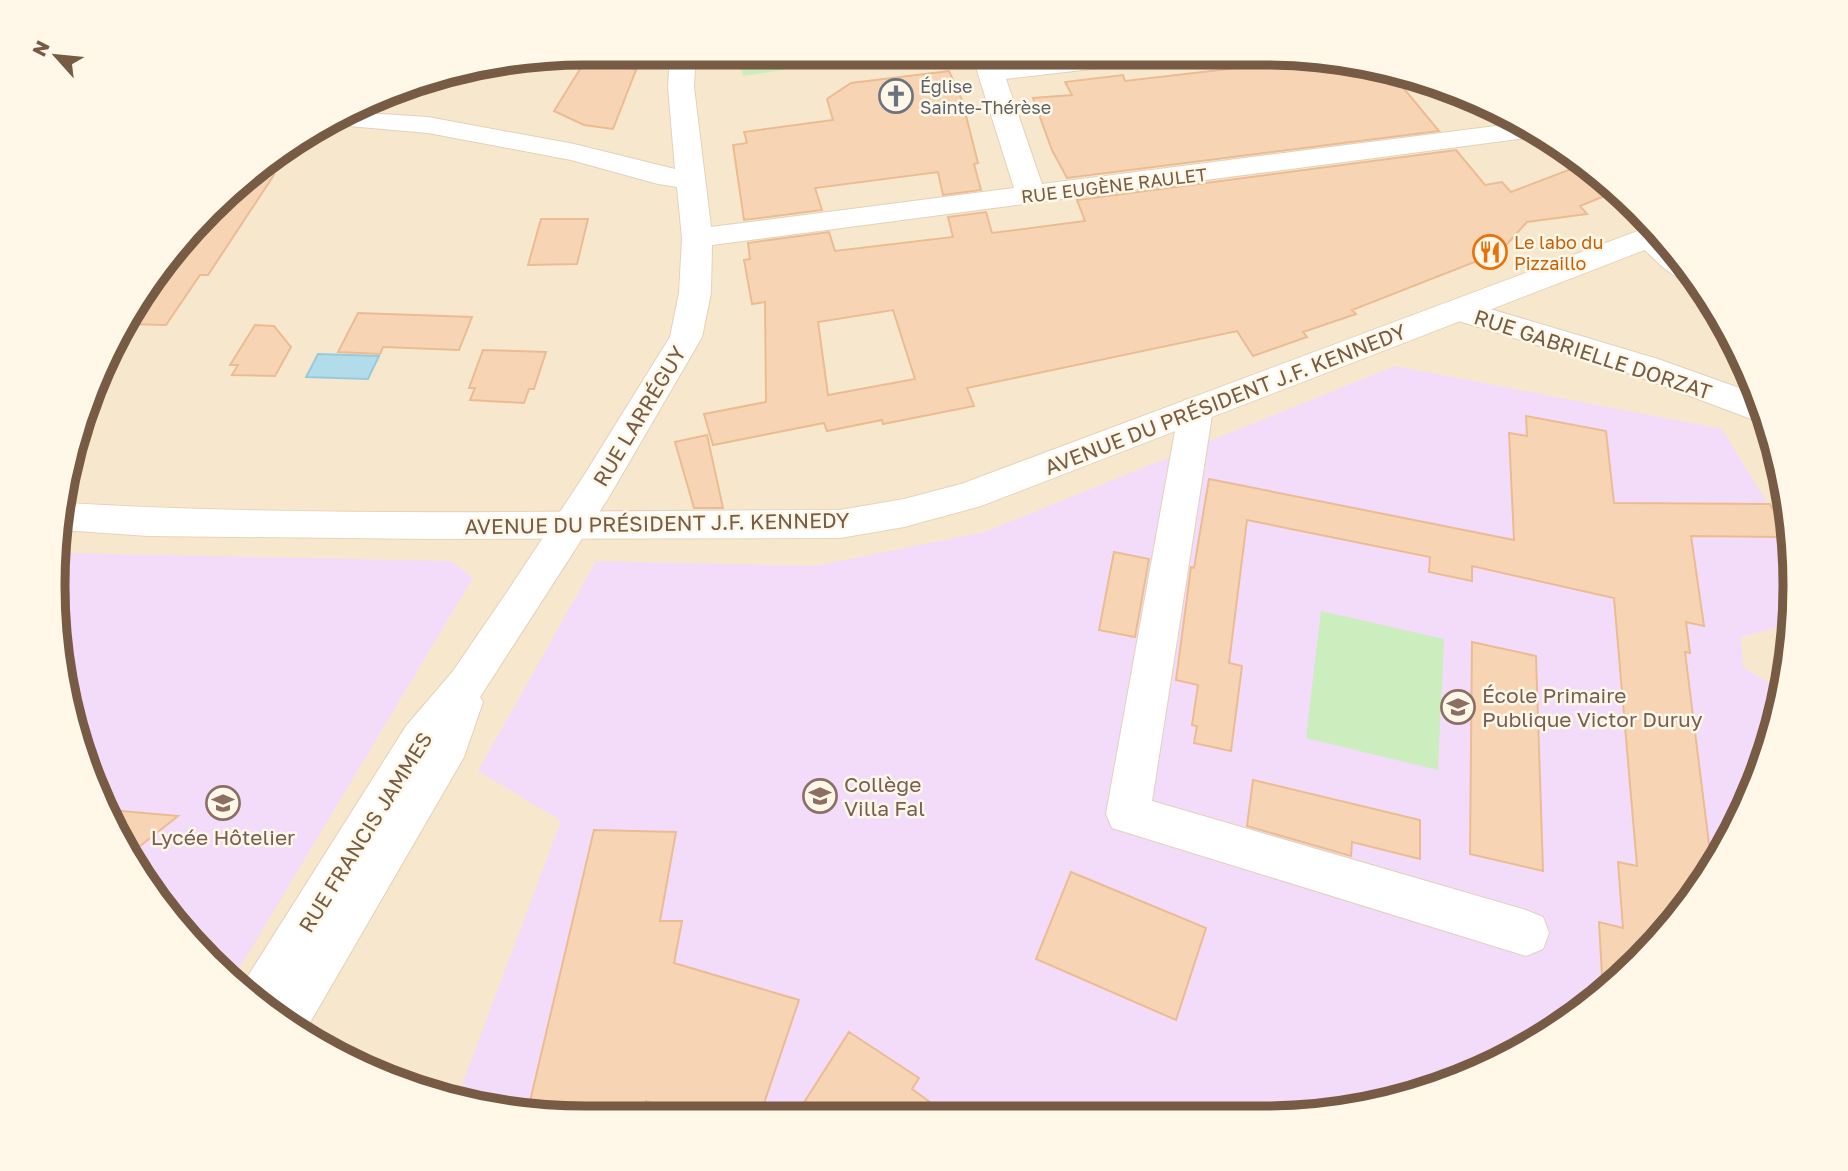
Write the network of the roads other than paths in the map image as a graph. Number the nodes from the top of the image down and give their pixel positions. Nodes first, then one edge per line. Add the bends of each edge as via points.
1 (682, 65) edge
2 (987, 65) edge
3 (351, 120) edge
4 (1517, 132) edge
5 (691, 178) junction
6 (1031, 196) junction
7 (1650, 237) edge
8 (697, 238) junction
9 (1460, 310) junction
10 (1743, 384) edge
11 (1714, 393) junction
12 (1751, 406) edge
13 (1196, 410) junction
14 (69, 517) edge
15 (573, 524) junction
16 (467, 683) junction
17 (1526, 933) dead end
18 (264, 995) edge
19 (288, 1013) edge

1 - 5 street, RUE LARRÉGUY
2 - 6 street
3 - 5 street via 428,125 574,152 668,178
4 - 6 street, RUE EUGÈNE RAULET
5 - 8 street, RUE LARRÉGUY
6 - 8 street, RUE EUGÈNE RAULET
7 - 9 street, AVENUE DU PRÉSIDENT J.F. KENNEDY
8 - 15 street, RUE LARRÉGUY via 695,293 686,337
9 - 11 street, RUE GABRIELLE DORZAT via 1646,367
9 - 13 street, AVENUE DU PRÉSIDENT J.F. KENNEDY
10 - 11 street
11 - 12 street, RUE GABRIELLE DORZAT
13 - 15 street, AVENUE DU PRÉSIDENT J.F. KENNEDY via 968,496 904,513 840,524
13 - 17 street via 1128,814
14 - 15 street, AVENUE DU PRÉSIDENT J.F. KENNEDY via 148,522
15 - 16 street, RUE FRANCIS JAMMES
16 - 18 street, RUE FRANCIS JAMMES via 421,738
16 - 19 street via 449,744

